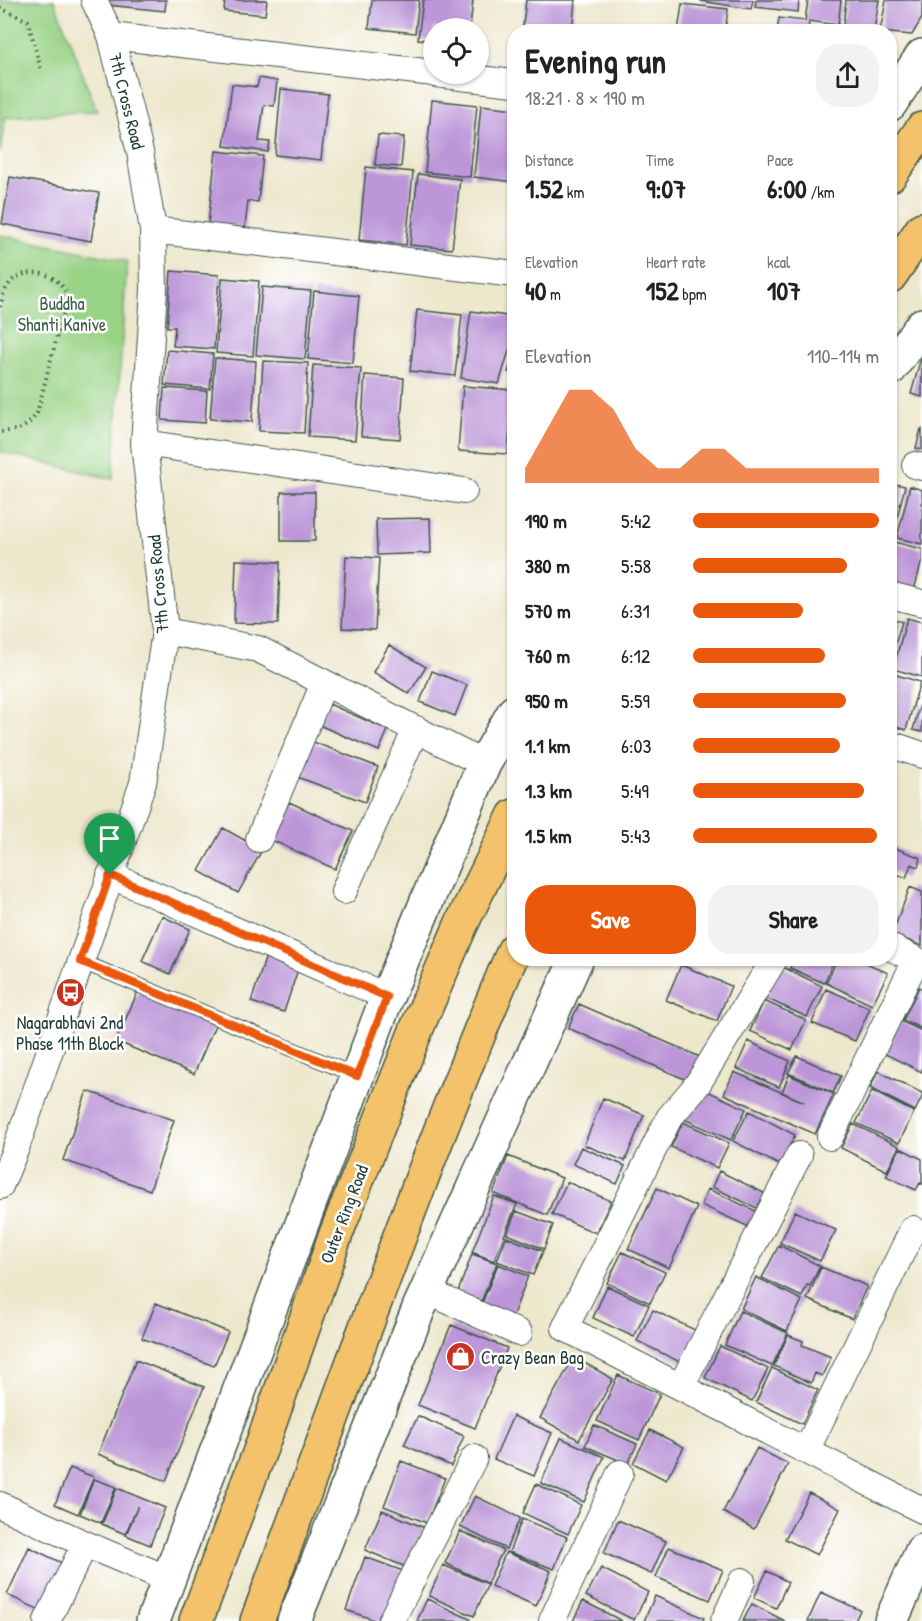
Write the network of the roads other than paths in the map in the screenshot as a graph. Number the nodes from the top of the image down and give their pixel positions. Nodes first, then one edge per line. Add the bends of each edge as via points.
1 (94, 0) edge
2 (111, 36) junction
3 (922, 56) edge
4 (423, 72) edge
5 (489, 80) edge
6 (507, 82) edge
7 (897, 94) edge
8 (922, 129) edge
9 (897, 165) edge
10 (922, 229) edge
11 (153, 230) junction
12 (897, 266) edge
13 (507, 273) edge
14 (922, 325) edge
15 (897, 359) edge
16 (144, 443) junction
17 (464, 491) dead end
18 (897, 597) edge
19 (922, 603) edge
20 (165, 631) junction
21 (324, 682) junction
22 (507, 724) edge
23 (416, 729) junction
24 (897, 746) edge
25 (922, 755) edge
26 (484, 764) junction
27 (507, 830) edge
28 (259, 839) dead end
29 (110, 875) junction
30 (344, 891) dead end
31 (897, 951) edge
32 (80, 961) junction
33 (919, 962) edge
34 (507, 966) edge
35 (572, 966) edge
36 (770, 966) edge
37 (387, 997) junction
38 (357, 1076) junction
39 (830, 1137) dead end
40 (8, 1145) edge
41 (799, 1155) dead end
42 (0, 1186) edge
43 (913, 1229) dead end
44 (427, 1291) junction
45 (519, 1334) dead end
46 (681, 1386) junction
47 (806, 1451) junction
48 (474, 1458) dead end
49 (620, 1473) dead end
50 (0, 1505) edge
51 (922, 1510) edge
52 (85, 1544) junction
53 (922, 1551) edge
54 (168, 1579) junction
55 (742, 1581) dead end
56 (47, 1621) edge
57 (153, 1621) edge
58 (196, 1621) edge
59 (257, 1621) edge
60 (294, 1621) edge
61 (391, 1621) edge
62 (552, 1621) edge
63 (724, 1621) edge
64 (891, 1621) edge

1 - 2 street, 7th Cross Road
2 - 4 street
2 - 11 street, 7th Cross Road via 140,152
3 - 7 street
5 - 6 street
8 - 9 highway
10 - 12 highway
11 - 13 street
11 - 16 street, 7th Cross Road via 154,290
14 - 15 street
16 - 17 street
16 - 20 street, 7th Cross Road
18 - 19 street
20 - 21 street via 258,649
20 - 29 street, 7th Cross Road via 143,783
21 - 23 street
21 - 28 street
22 - 26 street
23 - 26 street
23 - 30 street
24 - 25 street
26 - 37 street
27 - 58 highway, Outer Ring Road via 417,1028 336,1234
29 - 32 street, 7th Cross Road
29 - 37 street
31 - 33 street
32 - 38 lane
32 - 40 street, 7th Cross Road
33 - 39 street
34 - 59 highway via 398,1237
35 - 44 street
36 - 46 street via 697,1085 669,1118 565,1328
37 - 38 street
38 - 54 street
40 - 42 street, 7th Cross Road
41 - 46 street
43 - 47 street
44 - 45 street
44 - 60 street
46 - 47 street
47 - 51 street
48 - 61 street
49 - 62 street
50 - 52 street
52 - 54 street
52 - 56 street
53 - 64 street
54 - 57 street
55 - 63 street

